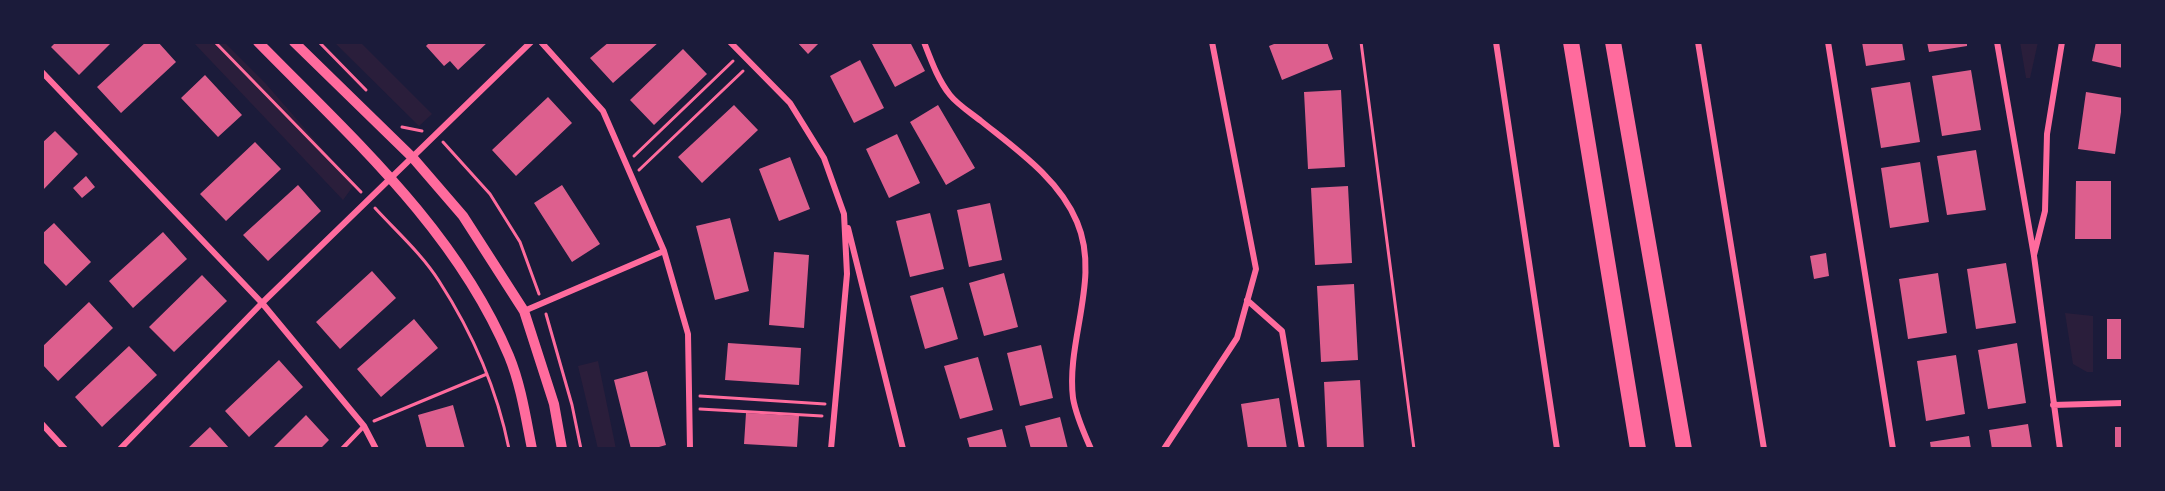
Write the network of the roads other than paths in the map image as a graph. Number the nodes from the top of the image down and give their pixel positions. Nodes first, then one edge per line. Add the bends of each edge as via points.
1 (258, 42) edge
2 (294, 42) edge
3 (531, 42) edge
4 (541, 42) edge
5 (730, 42) edge
6 (924, 42) edge
7 (1212, 42) edge
8 (1496, 42) edge
9 (1570, 42) edge
10 (1614, 42) edge
11 (1698, 42) edge
12 (1828, 42) edge
13 (1997, 42) edge
14 (2062, 42) edge
15 (42, 72) edge
16 (413, 158) junction
17 (391, 178) junction
18 (844, 214) junction
19 (664, 251) junction
20 (2034, 256) junction
21 (1247, 300) junction
22 (262, 303) junction
23 (524, 311) junction
24 (2123, 404) edge
25 (2053, 405) junction
26 (42, 424) edge
27 (364, 426) junction
28 (64, 449) edge
29 (120, 449) edge
30 (342, 449) edge
31 (376, 449) edge
32 (532, 449) edge
33 (562, 449) edge
34 (690, 449) edge
35 (831, 449) edge
36 (903, 449) edge
37 (1091, 449) edge
38 (1164, 449) edge
39 (1302, 449) edge
40 (1557, 449) edge
41 (1638, 449) edge
42 (1683, 449) edge
43 (1764, 449) edge
44 (1893, 449) edge
45 (2060, 449) edge

1 - 17 street
2 - 16 street
3 - 16 street
4 - 19 street via 603,111
5 - 18 street via 790,103 824,158
6 - 37 street via 939,79 951,96 1030,160 1066,200 1078,224 1085,250 1085,272 1073,397
7 - 21 street via 1256,269
8 - 40 street
9 - 41 highway
10 - 42 highway
11 - 43 street
12 - 44 street
13 - 20 street
14 - 20 street via 2047,134 2044,211
15 - 22 street
16 - 17 street
16 - 23 street via 463,216
17 - 22 street
17 - 32 street via 430,223 472,287 509,357
18 - 35 street via 847,273
18 - 36 street
19 - 23 street
19 - 34 street via 688,333
20 - 25 street
21 - 38 street via 1237,338
21 - 39 street via 1282,331
22 - 27 street
22 - 29 street
23 - 33 street via 554,404
24 - 25 street
25 - 45 street
26 - 28 street
27 - 30 lane
27 - 31 street

